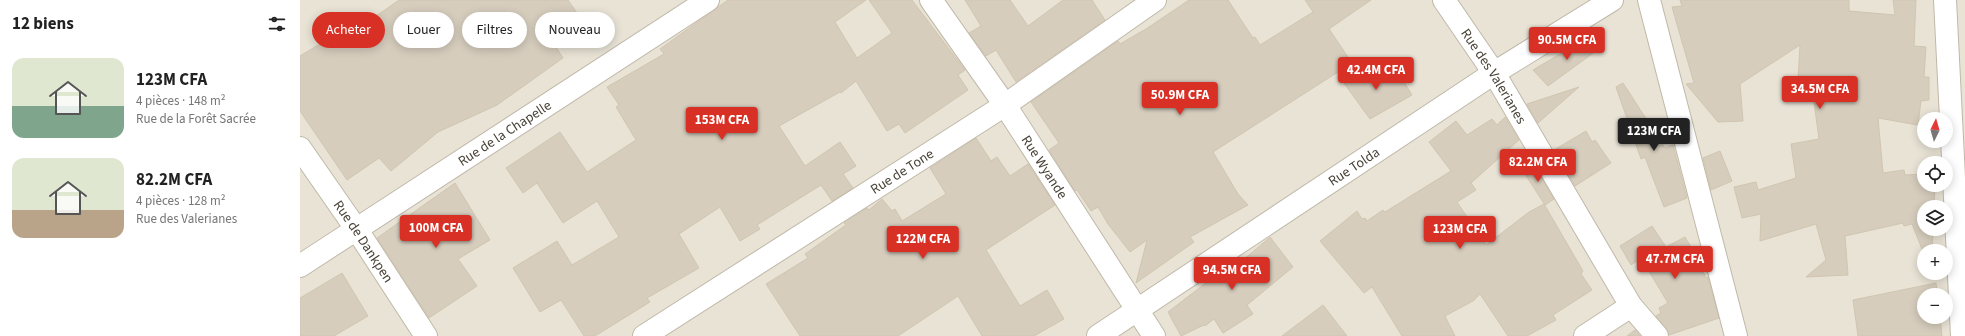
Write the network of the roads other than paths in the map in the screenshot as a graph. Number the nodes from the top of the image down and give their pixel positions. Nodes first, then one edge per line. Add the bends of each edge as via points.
1 (708, 0) edge
2 (931, 0) edge
3 (1155, 0) edge
4 (1444, 0) edge
5 (1612, 0) edge
6 (1649, 0) edge
7 (1945, 0) edge
8 (1494, 73) junction
9 (1005, 105) junction
10 (300, 148) edge
11 (357, 230) junction
12 (300, 266) edge
13 (1631, 306) junction
14 (1136, 309) junction
15 (426, 336) edge
16 (644, 336) edge
17 (1098, 336) edge
18 (1154, 336) edge
19 (1585, 336) edge
20 (1657, 336) edge
21 (1736, 336) edge
22 (1962, 336) edge

1 - 11 street, Rue de la Chapelle
2 - 9 street, Rue Wyande
3 - 9 street, Rue de Tone
4 - 8 street, Rue des Valerianes
5 - 8 street, Rue Tolda
6 - 21 street
7 - 22 street
8 - 13 street, Rue des Valerianes
8 - 14 street, Rue Tolda
9 - 14 street, Rue Wyande
9 - 16 street, Rue de Tone
10 - 11 street, Rue de Dankpen
11 - 12 street, Rue de la Chapelle
11 - 15 street, Rue de Dankpen
13 - 19 street
13 - 20 street, Rue des Valerianes
14 - 17 street, Rue Tolda
14 - 18 street, Rue Wyande

